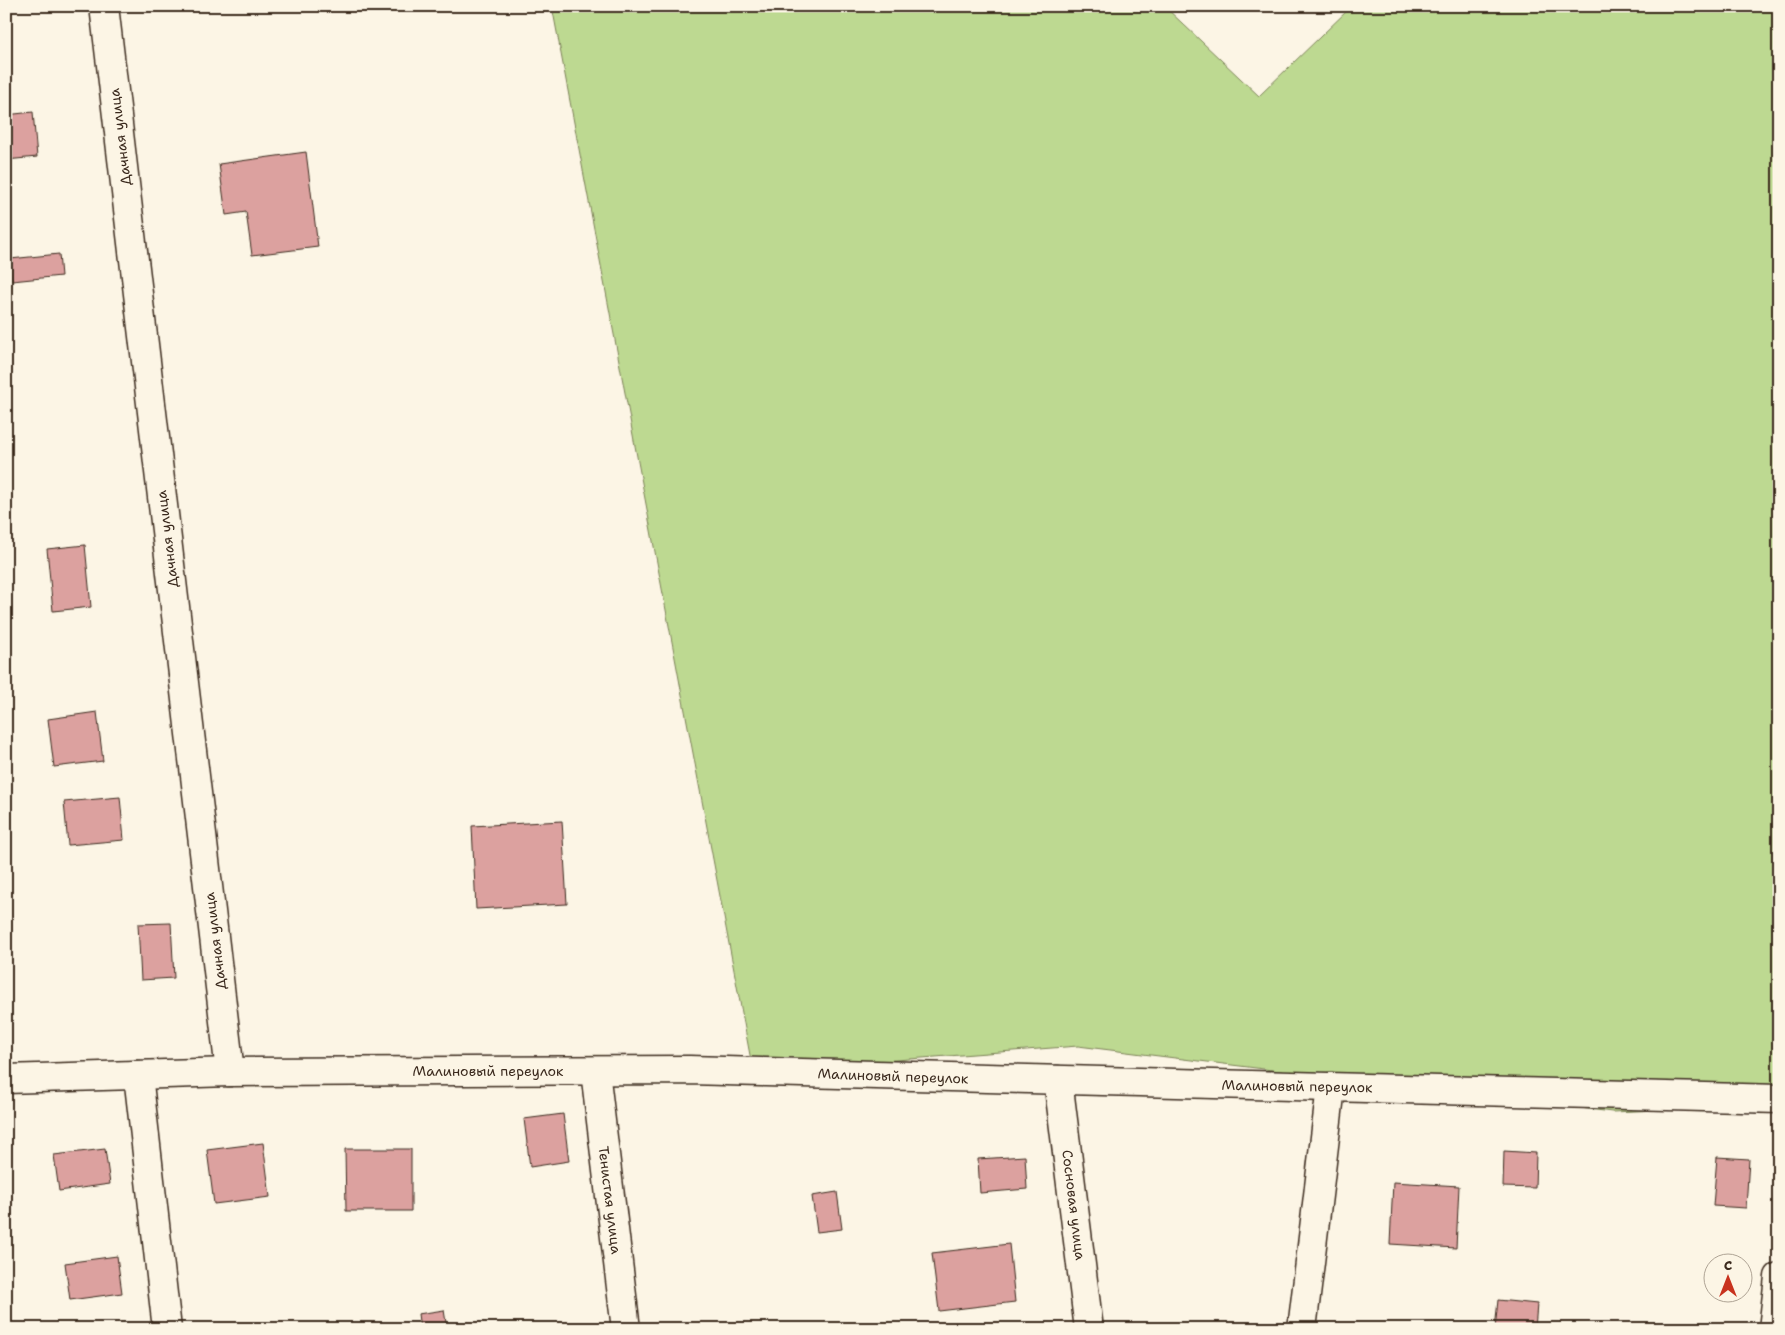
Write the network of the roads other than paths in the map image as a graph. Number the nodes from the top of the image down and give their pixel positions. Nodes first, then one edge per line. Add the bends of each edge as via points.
1 (104, 6) edge
2 (594, 1071) junction
3 (230, 1072) junction
4 (138, 1075) junction
5 (6, 1079) edge
6 (1058, 1080) junction
7 (1331, 1087) junction
8 (1779, 1099) edge
9 (1779, 1277) edge
10 (167, 1329) edge
11 (626, 1329) edge
12 (1089, 1329) edge
13 (1302, 1329) edge
14 (1773, 1329) edge

1 - 3 street, Дачная улица
2 - 3 street, Малиновый переулок
2 - 6 street, Малиновый переулок via 689,1070
2 - 11 street, Тенистая улица
3 - 4 street, Малиновый переулок
4 - 5 street, Малиновый переулок
4 - 10 street
6 - 7 street, Малиновый переулок
6 - 12 street, Сосновая улица
7 - 8 street, Малиновый переулок
7 - 13 street
9 - 14 street

